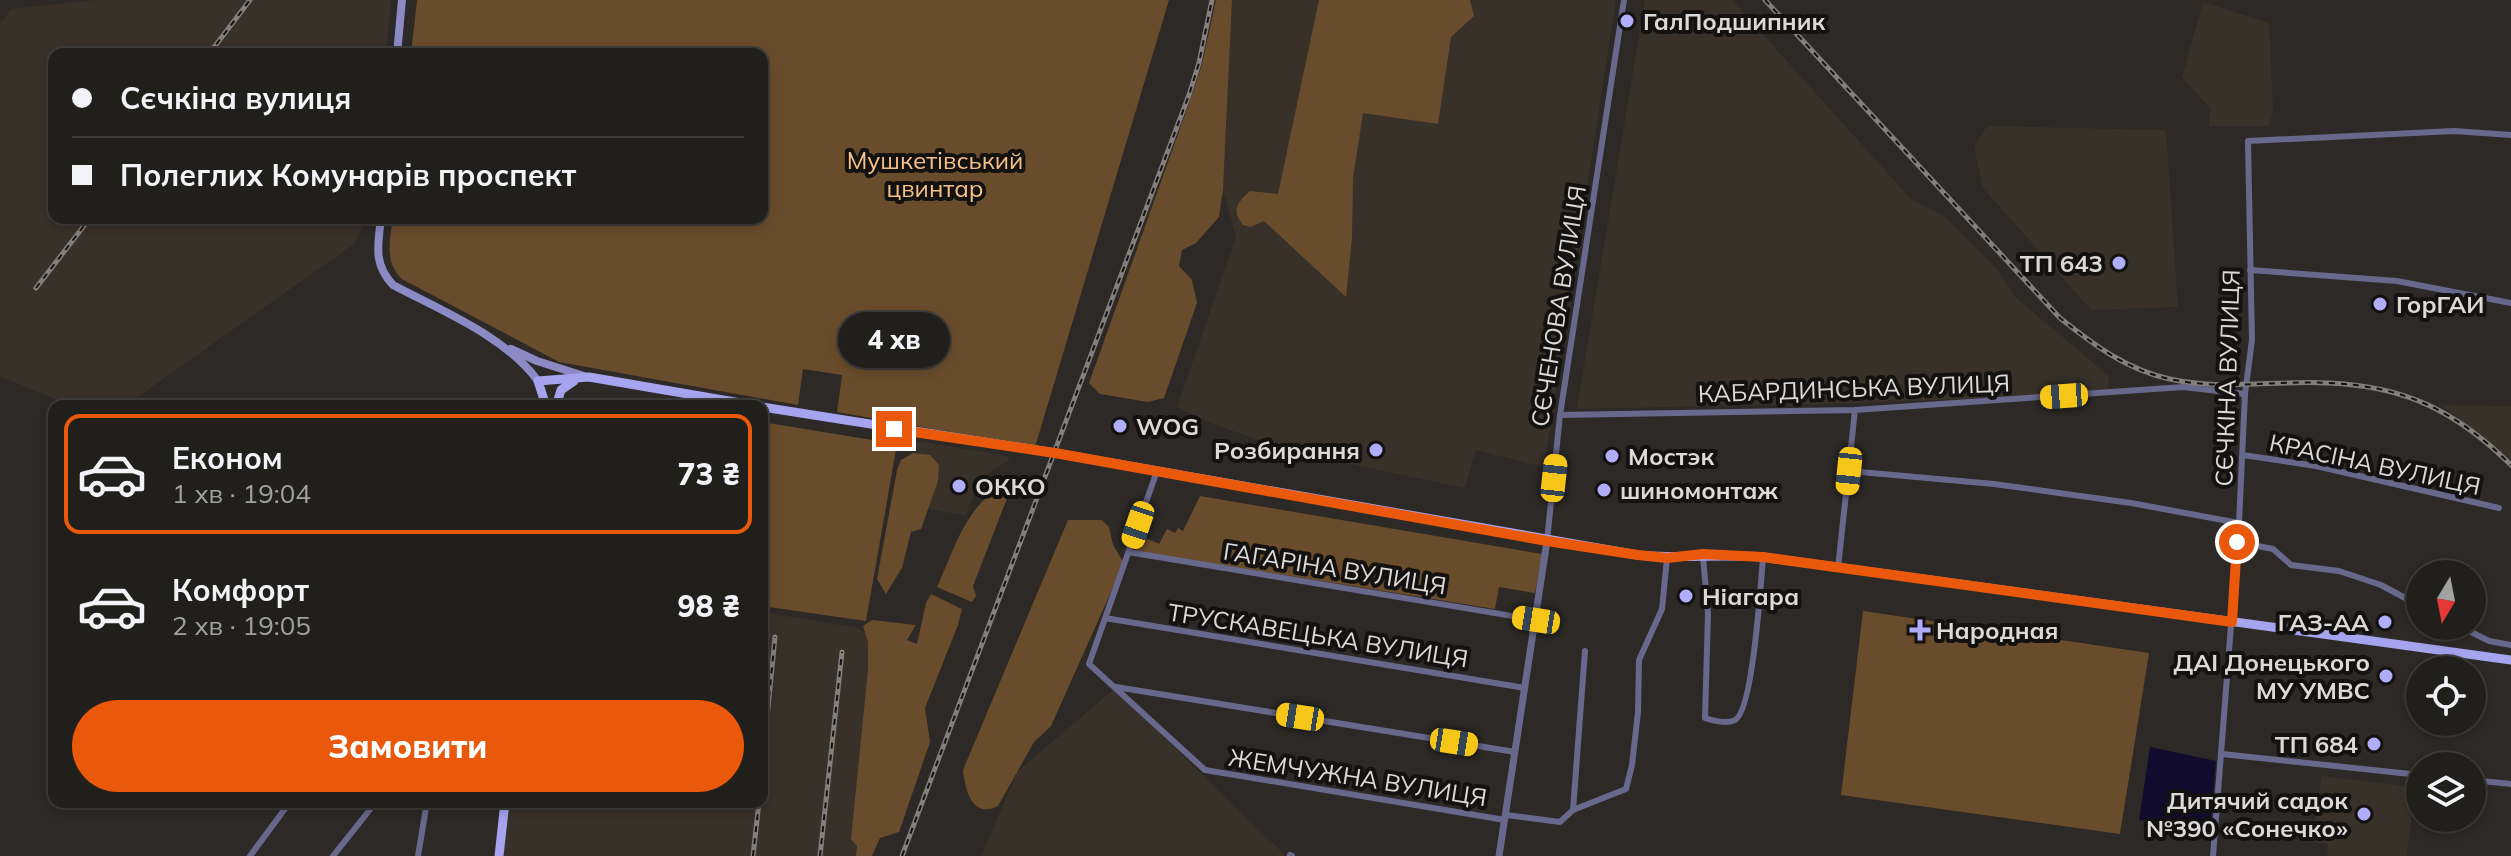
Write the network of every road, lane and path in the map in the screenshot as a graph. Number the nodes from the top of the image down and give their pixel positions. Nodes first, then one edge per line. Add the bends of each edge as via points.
1 (402, 0) edge
2 (1624, 0) edge
3 (398, 48) edge
4 (2511, 135) edge
5 (381, 224) edge
6 (2250, 270) junction
7 (2511, 303) edge
8 (502, 344) junction
9 (589, 377) junction
10 (538, 381) junction
11 (2245, 394) junction
12 (544, 400) edge
13 (559, 400) edge
14 (725, 400) edge
15 (768, 407) edge
16 (1855, 410) junction
17 (1560, 415) junction
18 (2243, 455) junction
19 (1157, 471) junction
20 (1849, 471) junction
21 (2499, 508) dead end
22 (2239, 523) junction
23 (1547, 541) junction
24 (2237, 542) junction
25 (1128, 552) junction
26 (1703, 554) junction
27 (1763, 557) junction
28 (1667, 558) junction
29 (1838, 568) junction
30 (2406, 598) edge
31 (1105, 618) junction
32 (1536, 620) junction
33 (2232, 622) junction
34 (2486, 638) edge
35 (2511, 645) edge
36 (1585, 651) dead end
37 (2511, 660) edge
38 (1116, 687) junction
39 (1525, 688) junction
40 (1515, 752) junction
41 (2222, 754) junction
42 (2406, 774) edge
43 (2486, 781) edge
44 (2511, 784) edge
45 (286, 808) edge
46 (371, 808) edge
47 (426, 808) edge
48 (504, 808) edge
49 (1573, 810) junction
50 (1505, 817) junction
51 (250, 856) edge
52 (333, 856) edge
53 (418, 856) edge
54 (499, 856) edge
55 (1499, 856) edge
56 (2213, 856) edge

1 - 3 main road
2 - 17 street, СЄЧЕНОВА ВУЛИЦЯ
4 - 6 street, СЄЧКІНА ВУЛИЦЯ via 2454,131 2248,141
5 - 8 main road via 378,262 393,285
6 - 7 street via 2397,281
6 - 11 street, СЄЧКІНА ВУЛИЦЯ via 2252,340
8 - 9 main road
8 - 10 main road
9 - 10 main road
9 - 13 main road via 564,387
9 - 14 main road
10 - 12 main road
11 - 16 street, КАБАРДИНСЬКА ВУЛИЦЯ via 2183,387
11 - 18 street, СЄЧКІНА ВУЛИЦЯ
15 - 19 main road
16 - 17 street, КАБАРДИНСЬКА ВУЛИЦЯ
16 - 20 street
17 - 23 street, СЄЧЕНОВА ВУЛИЦЯ
18 - 21 street, КРАСІНА ВУЛИЦЯ via 2316,466
18 - 22 street, СЄЧКІНА ВУЛИЦЯ
19 - 23 main road
19 - 25 street
20 - 22 street via 1994,484
20 - 29 street
22 - 24 street, СЄЧКІНА ВУЛИЦЯ
23 - 28 main road
23 - 32 street, СЄЧЕНОВА ВУЛИЦЯ
24 - 30 street via 2273,549 2291,565 2339,571 2381,585
24 - 33 street, СЄЧКІНА ВУЛИЦЯ
25 - 31 street
25 - 32 street, ГАГАРІНА ВУЛИЦЯ
26 - 27 main road
26 - 27 street via 1708,614 1705,718 1731,721 1741,713 1753,669
26 - 28 main road
27 - 29 main road
28 - 49 street via 1662,609 1639,660 1638,712 1626,789
29 - 33 main road
31 - 38 street via 1089,664
31 - 39 street, ТРУСКАВЕЦЬКА ВУЛИЦЯ
32 - 39 street, СЄЧЕНОВА ВУЛИЦЯ
33 - 37 main road
33 - 41 street, СЄЧКІНА ВУЛИЦЯ
34 - 35 street
36 - 49 street
38 - 40 street
38 - 50 street, ЖЕМЧУЖНА ВУЛИЦЯ via 1205,770
39 - 40 street, СЄЧЕНОВА ВУЛИЦЯ
40 - 50 street, СЄЧЕНОВА ВУЛИЦЯ
41 - 42 street
41 - 56 street, СЄЧКІНА ВУЛИЦЯ
43 - 44 street
45 - 51 street
46 - 52 street
47 - 53 street
48 - 54 main road
49 - 50 street, ЖЕМЧУЖНА ВУЛИЦЯ via 1560,822
50 - 55 street, СЄЧЕНОВА ВУЛИЦЯ

